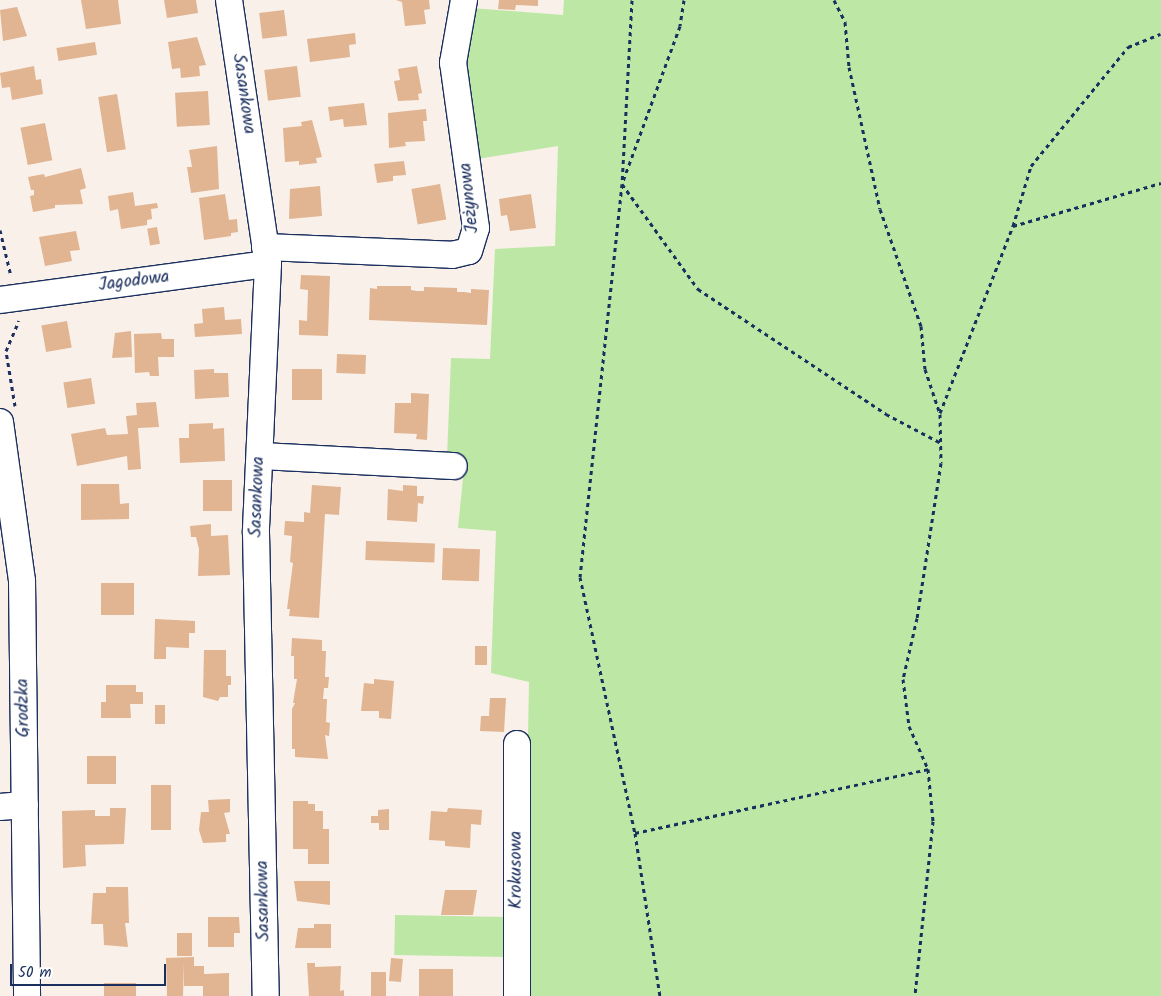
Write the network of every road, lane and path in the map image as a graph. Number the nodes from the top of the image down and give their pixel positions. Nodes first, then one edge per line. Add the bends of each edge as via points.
1 (229, 0) edge
2 (464, 0) edge
3 (632, 0) edge
4 (684, 0) edge
5 (834, 0) edge
6 (1161, 34) edge
7 (1161, 183) edge
8 (622, 184) junction
9 (1013, 226) junction
10 (266, 256) junction
11 (0, 300) edge
12 (940, 414) junction
13 (0, 422) edge
14 (940, 443) junction
15 (260, 456) junction
16 (454, 466) dead end
17 (517, 744) dead end
18 (928, 769) junction
19 (13, 806) edge
20 (635, 833) junction
21 (27, 996) edge
22 (266, 996) edge
23 (517, 996) edge
24 (660, 996) edge
25 (915, 996) edge

1 - 10 street, Sasankowa
2 - 10 street, Jeżynowa via 453,63 476,228 469,252
3 - 8 path
4 - 8 path via 680,26
5 - 12 path via 845,22 849,67 880,209 921,326 925,369
6 - 9 path via 1128,47 1031,166
7 - 9 path
8 - 14 path via 698,289 886,414
8 - 20 path via 580,577
9 - 12 path
10 - 11 street, Jagodowa
10 - 15 street, Sasankowa
12 - 14 path
13 - 19 street, Grodzka via 22,581
14 - 18 path via 941,463 917,618 903,679 909,726
15 - 16 street
15 - 22 street, Sasankowa via 256,533
17 - 23 street, Krokusowa
18 - 20 path
18 - 25 path via 933,821 922,955
19 - 21 street, Grodzka
20 - 24 path

